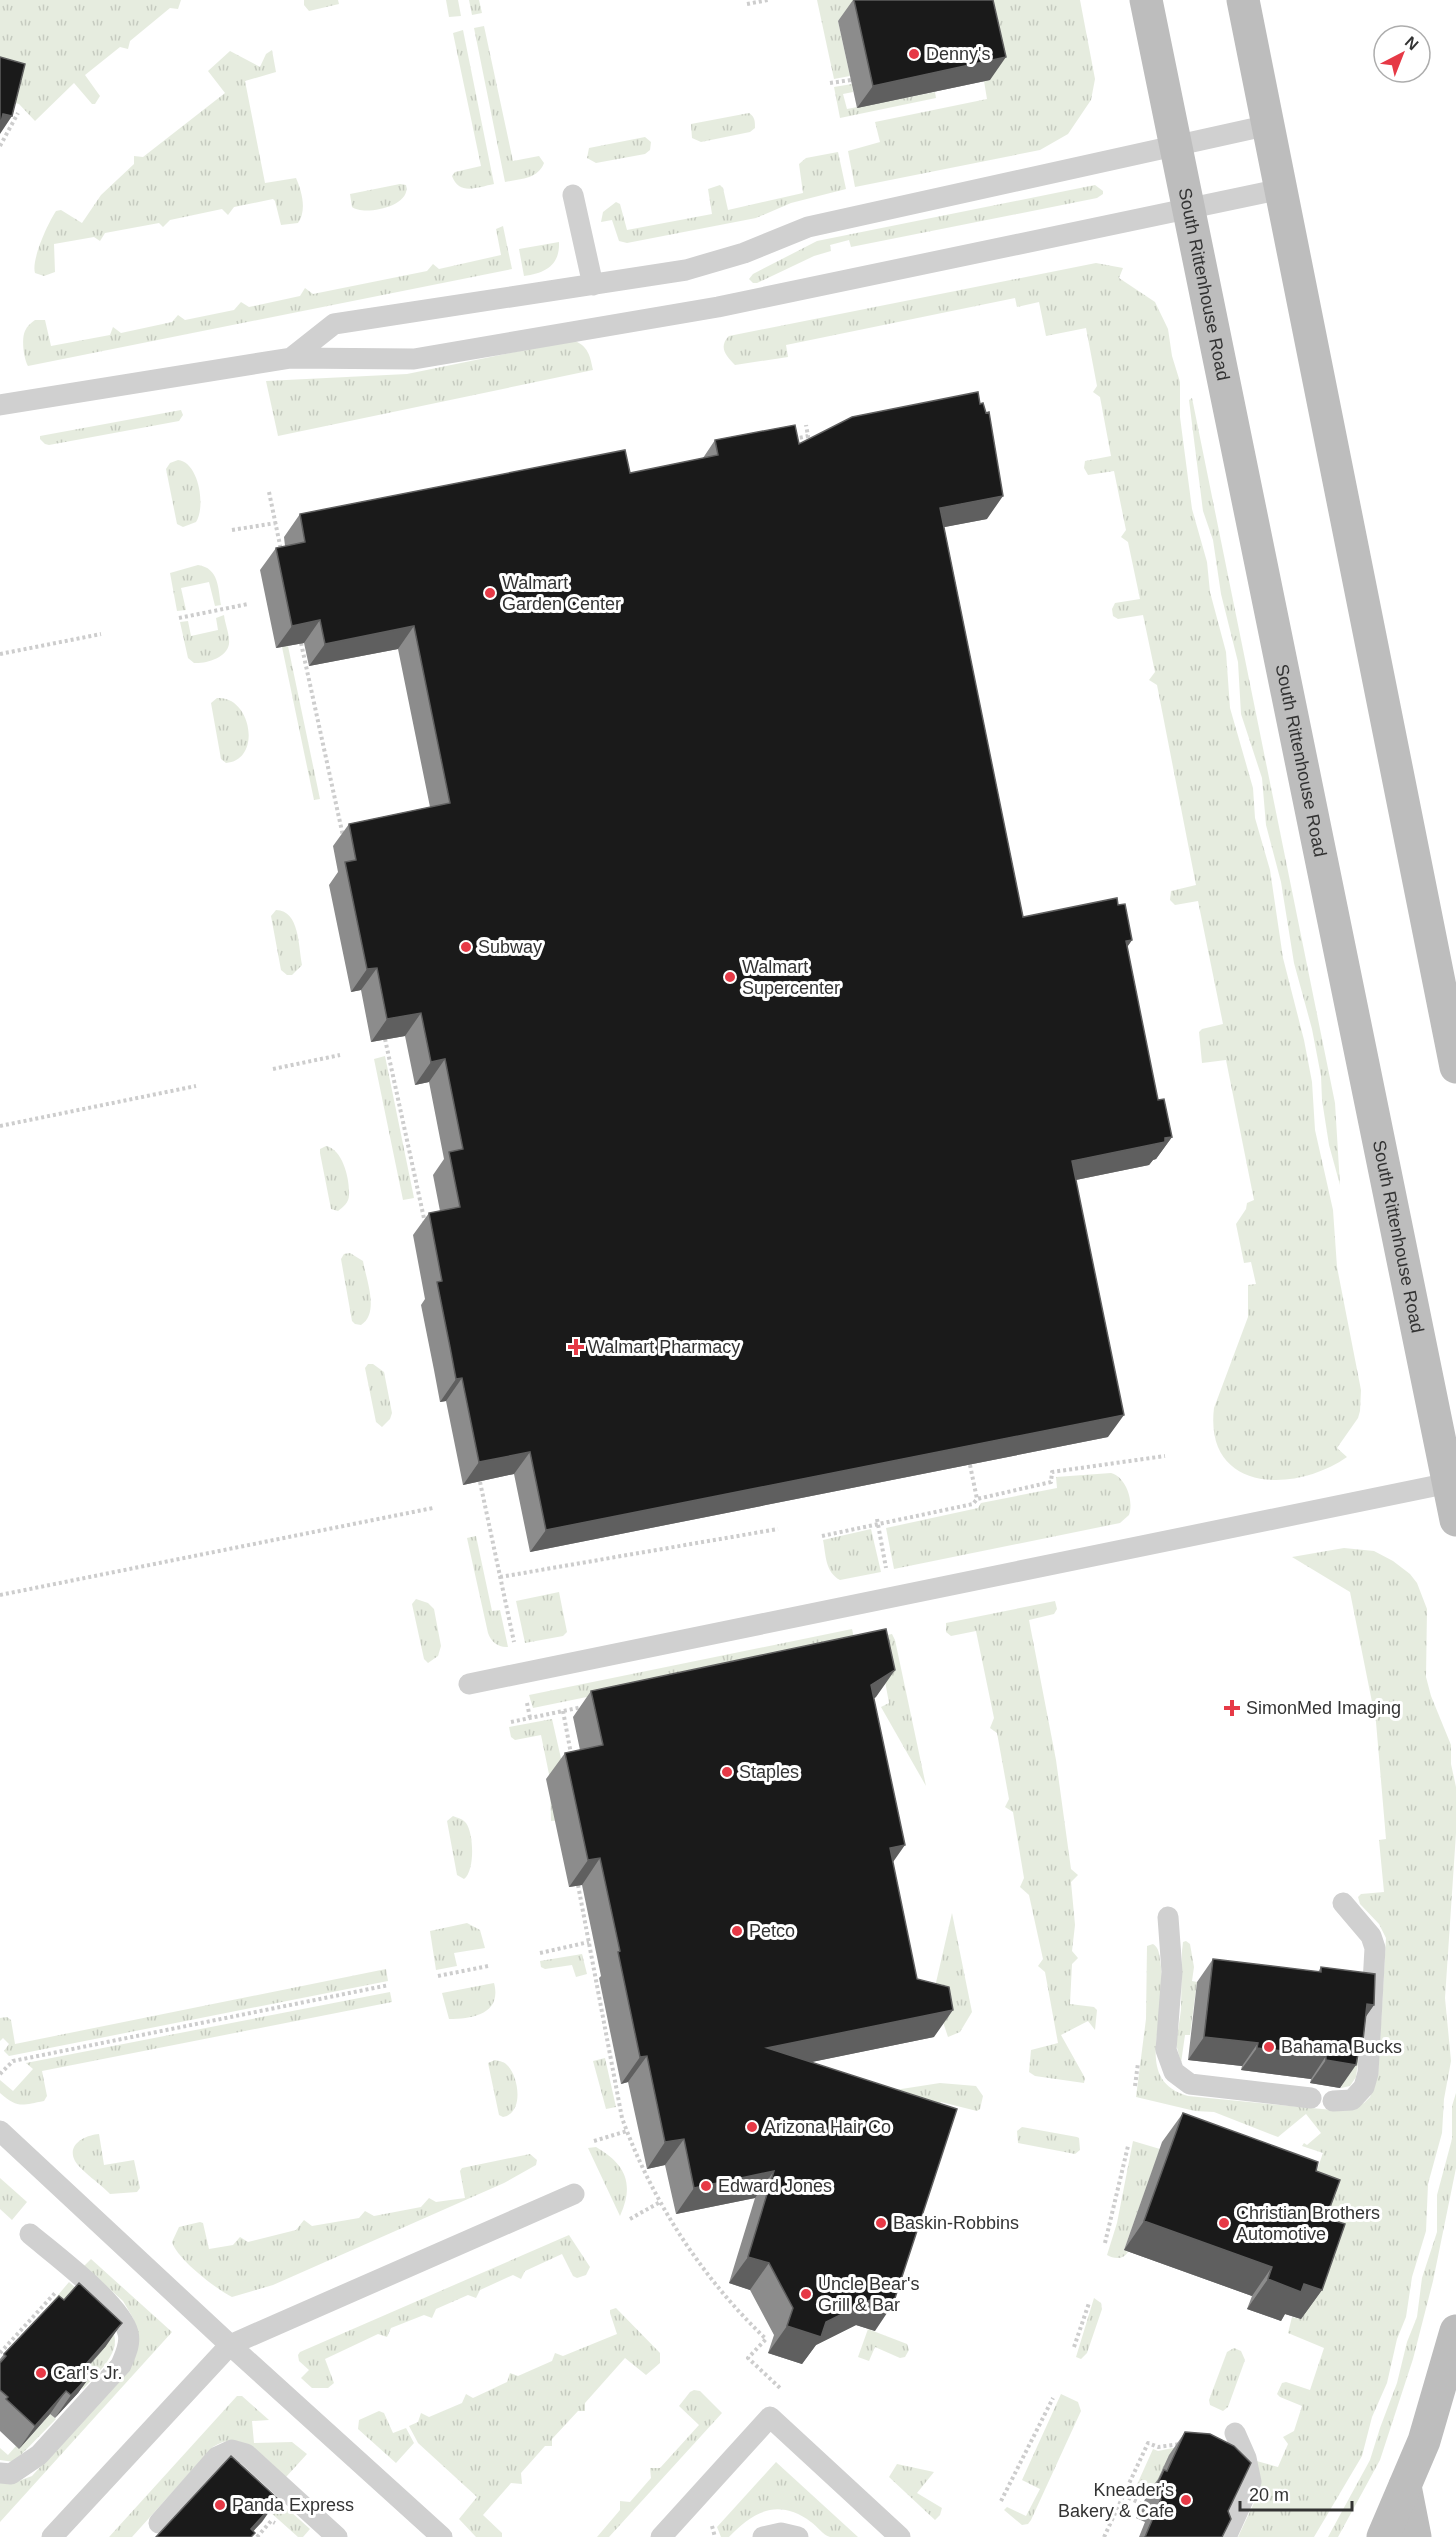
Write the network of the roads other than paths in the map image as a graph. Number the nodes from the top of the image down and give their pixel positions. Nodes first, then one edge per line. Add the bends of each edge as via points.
1 (1146, 0) edge
2 (1243, 0) edge
3 (1269, 125) junction
4 (1174, 146) junction
5 (1282, 189) junction
6 (573, 195) dead end
7 (1188, 209) junction
8 (593, 285) junction
9 (291, 358) junction
10 (0, 405) edge
11 (1456, 1067) edge
12 (1452, 1484) edge
13 (1456, 1520) edge
14 (469, 1684) dead end
15 (1343, 1903) dead end
16 (1168, 1917) dead end
17 (1311, 2098) dead end
18 (1333, 2101) dead end
19 (0, 2131) edge
20 (574, 2194) dead end
21 (30, 2234) dead end
22 (1456, 2331) edge
23 (230, 2345) junction
24 (1234, 2433) dead end
25 (0, 2472) edge
26 (1405, 2486) junction
27 (159, 2523) dead end
28 (52, 2537) edge
29 (337, 2537) edge
30 (442, 2537) edge
31 (661, 2537) edge
32 (763, 2537) edge
33 (798, 2537) edge
34 (900, 2537) edge
35 (1226, 2537) edge
36 (1383, 2537) edge
37 (1415, 2537) edge

1 - 4 main road, South Rittenhouse Road
2 - 3 main road
3 - 4 lane
3 - 5 main road
4 - 7 main road, South Rittenhouse Road
4 - 8 lane via 808,227 744,253 686,270
5 - 7 lane
5 - 11 main road
6 - 8 lane
7 - 9 lane via 718,307 425,357
7 - 12 main road, South Rittenhouse Road
8 - 9 lane via 334,324
9 - 10 lane
12 - 13 main road, South Rittenhouse Road
12 - 14 lane
15 - 18 lane via 1371,1936 1375,1948 1366,2081 1352,2100
16 - 17 lane via 1172,1972 1166,2050 1174,2072 1190,2084
19 - 23 lane
20 - 23 lane
21 - 25 lane via 118,2313 129,2335 121,2365 39,2455 11,2474
22 - 26 main road via 1424,2441
23 - 28 lane
23 - 30 lane
24 - 35 lane via 1246,2458 1251,2482
26 - 36 main road
26 - 37 main road
27 - 29 lane via 217,2457 232,2450 246,2454
31 - 34 lane via 770,2417
32 - 33 lane via 781,2533

